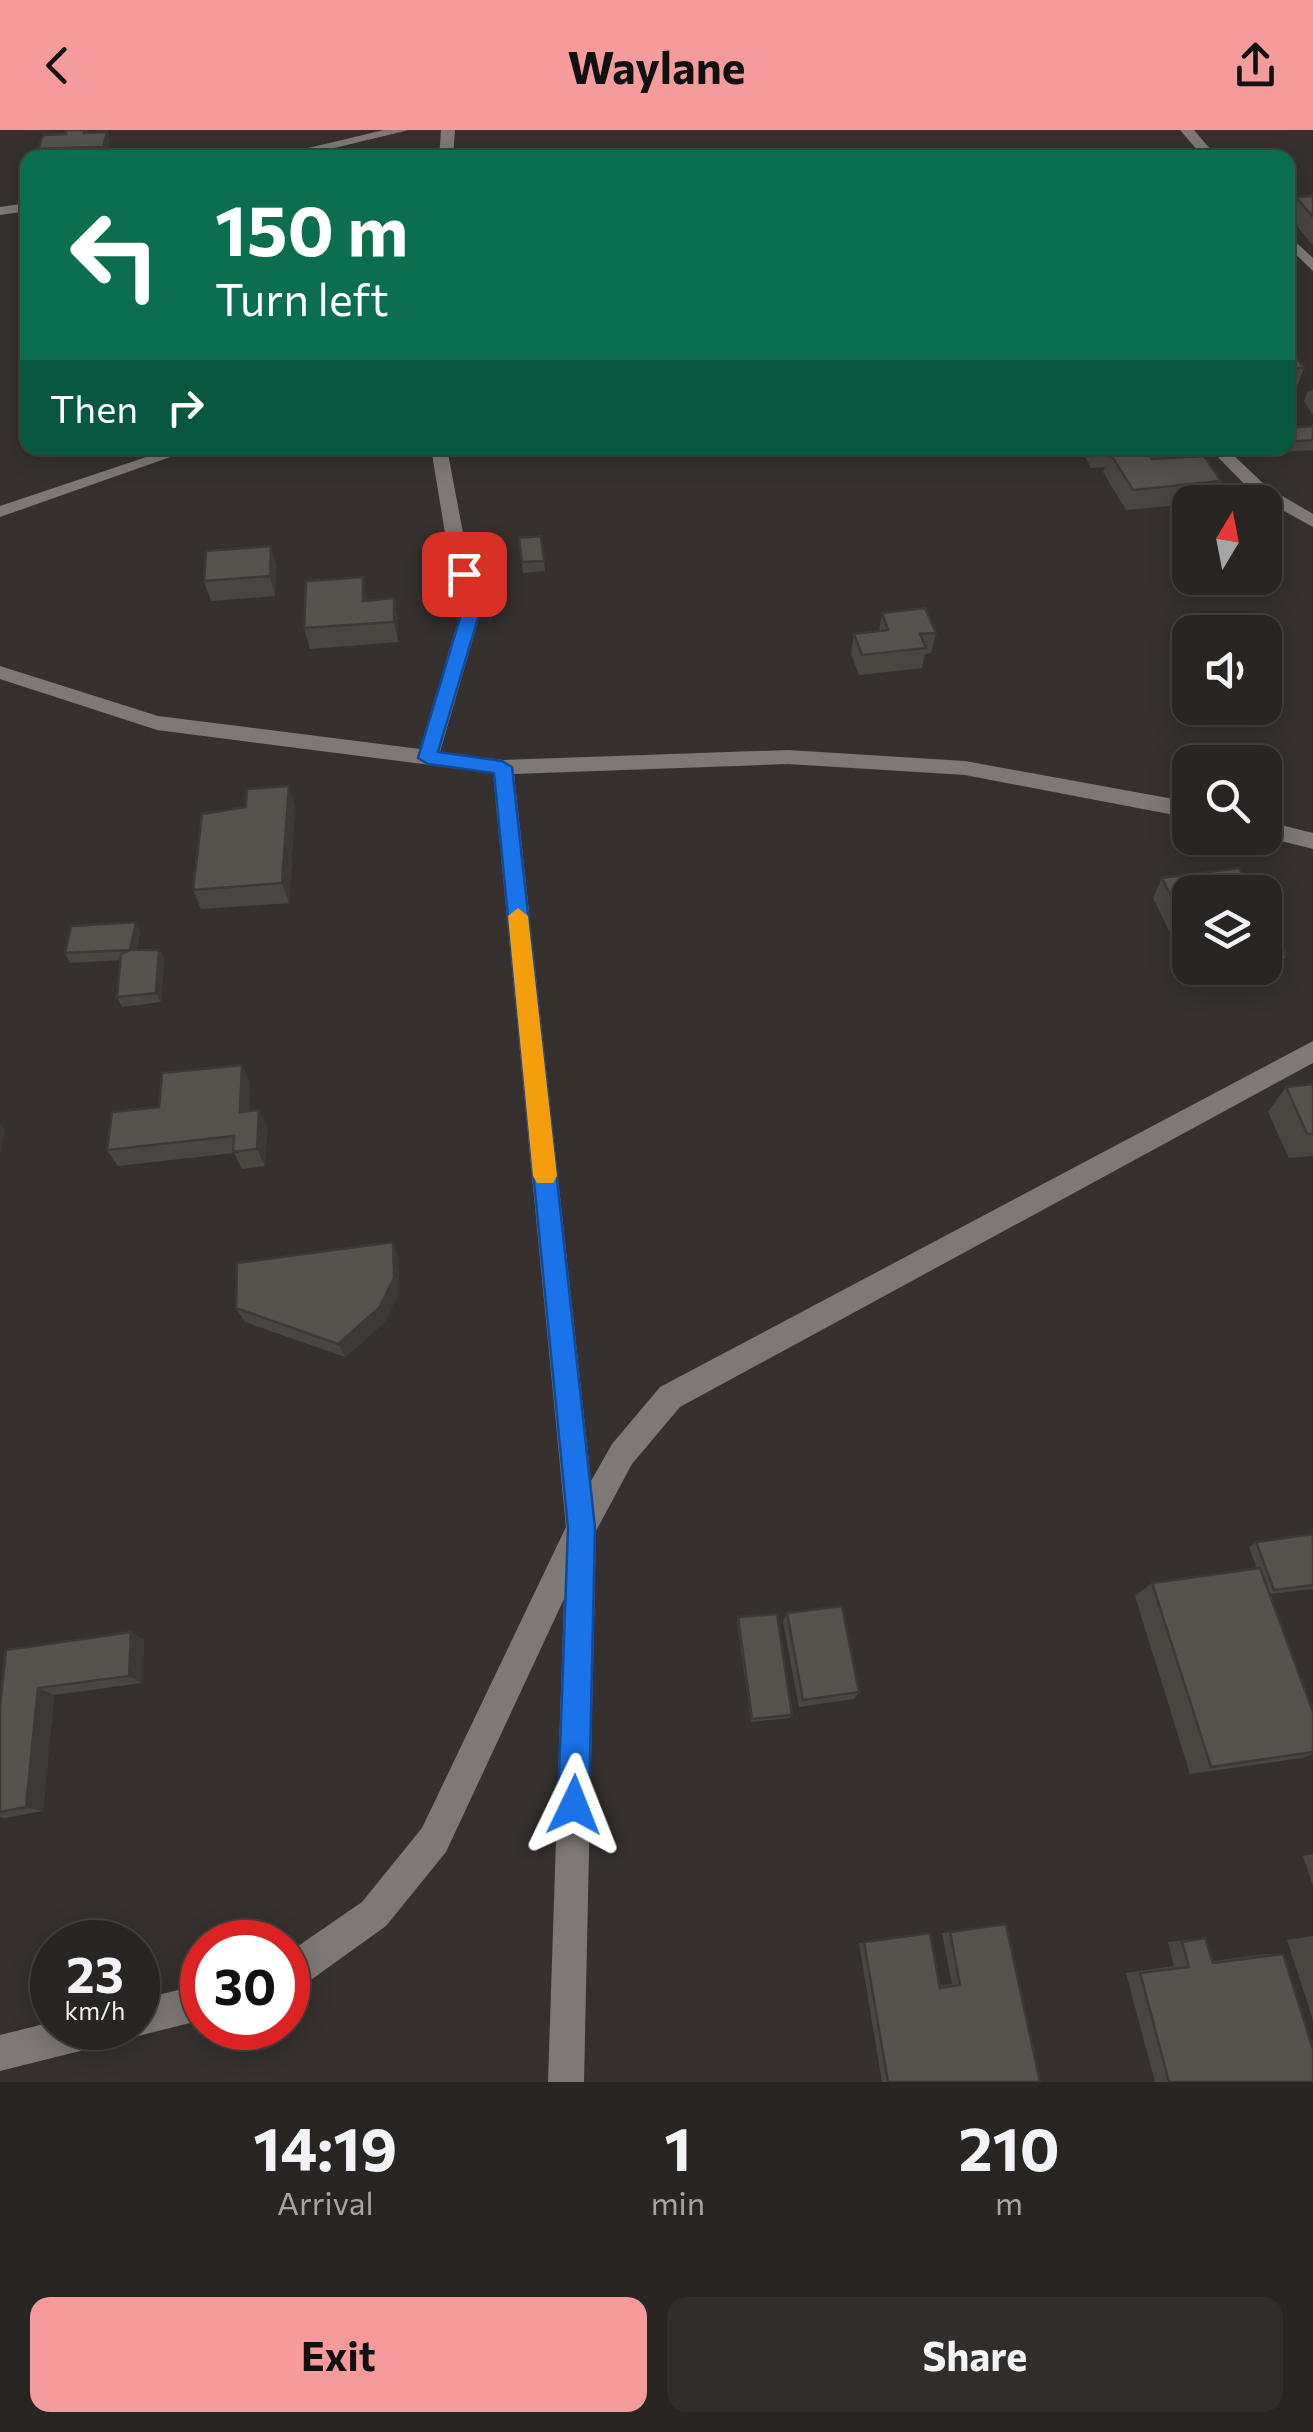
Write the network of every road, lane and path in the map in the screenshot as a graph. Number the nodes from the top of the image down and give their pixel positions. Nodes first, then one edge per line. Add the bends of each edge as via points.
1 (402, 130) edge
2 (1187, 130) edge
3 (309, 150) edge
4 (1205, 150) edge
5 (1295, 248) edge
6 (1312, 266) edge
7 (167, 455) edge
8 (440, 455) edge
9 (1224, 455) edge
10 (0, 512) edge
11 (1313, 522) edge
12 (0, 672) edge
13 (428, 758) junction
14 (502, 767) junction
15 (1172, 807) edge
16 (1282, 833) edge
17 (1313, 841) edge
18 (1313, 1051) edge
19 (581, 1528) junction
20 (310, 1959) edge
21 (30, 2046) edge
22 (0, 2053) edge
23 (566, 2082) edge

1 - 3 street
2 - 4 street
5 - 6 street
7 - 10 street
8 - 13 street via 469,618
9 - 11 street via 1261,490
12 - 13 street via 157,723
13 - 14 street
14 - 15 street via 788,757 965,768
14 - 19 street
16 - 17 street
18 - 19 street via 670,1397 622,1454
19 - 20 street via 434,1840 374,1914
19 - 23 street
21 - 22 street

